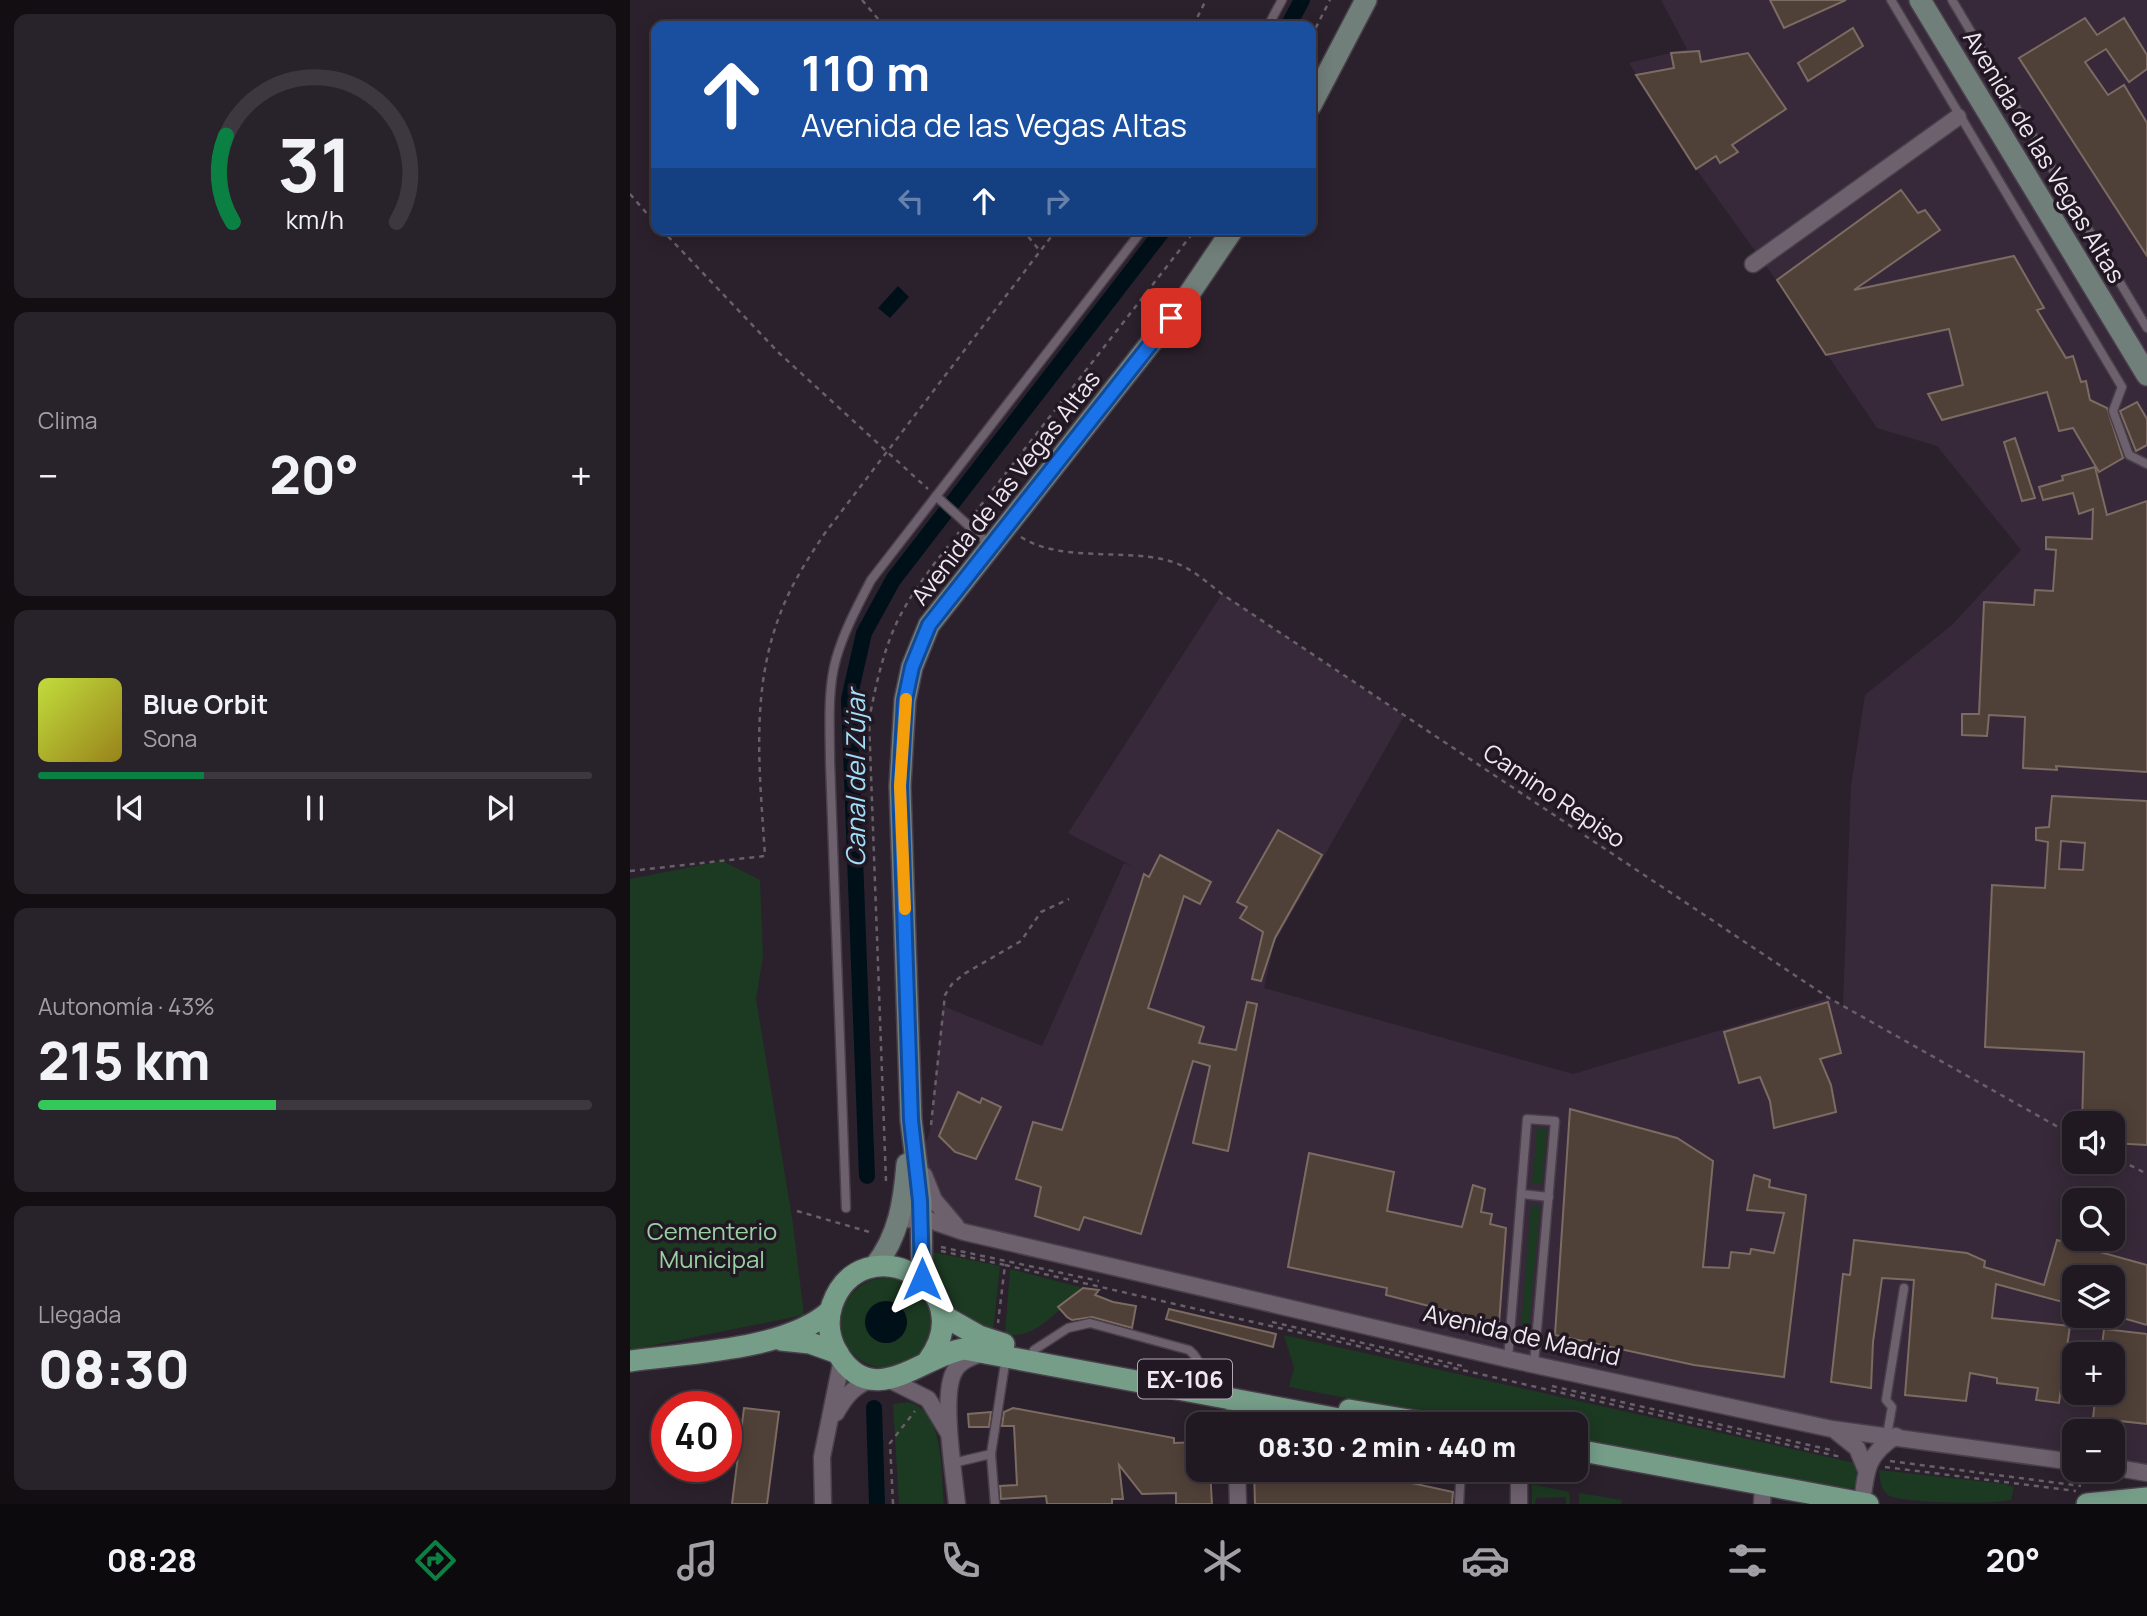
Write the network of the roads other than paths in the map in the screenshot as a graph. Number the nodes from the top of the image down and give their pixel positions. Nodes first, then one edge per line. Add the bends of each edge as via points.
1 (1282, 0) edge
2 (1366, 0) edge
3 (1891, 0) edge
4 (1920, 0) edge
5 (1952, 0) edge
6 (1271, 21) edge
7 (1316, 95) edge
8 (1958, 117) junction
9 (1138, 235) edge
10 (1229, 235) edge
11 (1753, 264) dead end
12 (2147, 328) edge
13 (2147, 374) edge
14 (2147, 464) edge
15 (936, 496) junction
16 (992, 547) junction
17 (911, 1120) junction
18 (1521, 1194) junction
19 (1549, 1196) junction
20 (846, 1208) dead end
21 (899, 1219) junction
22 (964, 1232) junction
23 (922, 1235) junction
24 (875, 1266) junction
25 (922, 1279) junction
26 (1905, 1288) dead end
27 (830, 1311) junction
28 (942, 1315) junction
29 (776, 1340) junction
30 (996, 1350) junction
31 (1034, 1350) junction
32 (840, 1356) junction
33 (1508, 1359) junction
34 (630, 1361) edge
35 (928, 1361) junction
36 (1534, 1364) junction
37 (882, 1379) junction
38 (1197, 1387) junction
39 (1234, 1400) junction
40 (1234, 1412) edge
41 (1300, 1412) edge
42 (1356, 1412) edge
43 (1832, 1429) junction
44 (950, 1434) junction
45 (1891, 1436) junction
46 (825, 1438) junction
47 (1588, 1453) edge
48 (991, 1454) junction
49 (2062, 1460) edge
50 (953, 1462) junction
51 (1588, 1465) edge
52 (1866, 1465) junction
53 (2125, 1469) edge
54 (2147, 1473) edge
55 (1237, 1482) edge
56 (1460, 1482) edge
57 (1519, 1482) edge
58 (1762, 1495) edge
59 (2088, 1498) edge
60 (2147, 1498) edge
61 (823, 1504) edge
62 (957, 1504) edge
63 (995, 1504) edge
64 (1238, 1504) edge
65 (1459, 1504) edge
66 (1519, 1504) edge
67 (1804, 1504) edge
68 (1864, 1504) edge

1 - 6 lane
2 - 7 street
3 - 8 lane
4 - 13 street, Avenida de las Vegas Altas
5 - 12 lane
8 - 11 street
8 - 14 lane via 2122,387 2113,411 2129,455
9 - 15 lane
10 - 16 street, Avenida de las Vegas Altas via 1187,297
15 - 16 lane
15 - 20 lane via 872,580 835,661 830,762
16 - 17 street, Avenida de las Vegas Altas via 929,625 905,700 900,786
17 - 21 street
17 - 22 street via 930,1192 945,1216
17 - 23 street
18 - 19 lane
18 - 19 lane via 1527,1119 1555,1121
18 - 33 lane
19 - 36 lane
21 - 23 street
21 - 24 street
22 - 23 street
22 - 33 street, Avenida de Madrid
23 - 25 street
24 - 25 main road via 900,1267
24 - 27 main road via 846,1282
25 - 28 main road via 935,1295
26 - 45 lane via 1886,1400 1892,1407
27 - 29 main road
27 - 32 main road via 832,1339
28 - 30 main road, EX-106
28 - 35 main road via 940,1340
29 - 32 main road via 810,1343
29 - 34 main road
30 - 31 main road, EX-106
30 - 35 main road, EX-106 via 964,1349
30 - 38 main road, EX-106
30 - 44 street via 964,1361 953,1373
30 - 48 lane
31 - 38 main road, EX-106
31 - 38 lane via 1069,1328 1090,1324 1189,1350 1200,1367
32 - 37 main road via 858,1371
32 - 46 street
33 - 36 street, Avenida de Madrid
35 - 37 main road, EX-106 via 917,1370
36 - 43 street, Avenida de Madrid
37 - 44 street via 928,1399
37 - 46 street via 860,1383 851,1390
38 - 39 main road, EX-106
38 - 42 main road, EX-106
39 - 40 street
39 - 41 main road, EX-106
43 - 45 street, Avenida de Madrid
43 - 52 street via 1850,1439
44 - 50 street
45 - 49 street, Avenida de Madrid
45 - 52 street
46 - 61 street
47 - 58 main road
48 - 50 lane
48 - 63 lane
50 - 62 street
51 - 58 main road
52 - 68 street
53 - 54 street
55 - 64 street
56 - 65 lane
57 - 66 street
58 - 67 main road
58 - 68 main road
59 - 60 main road

